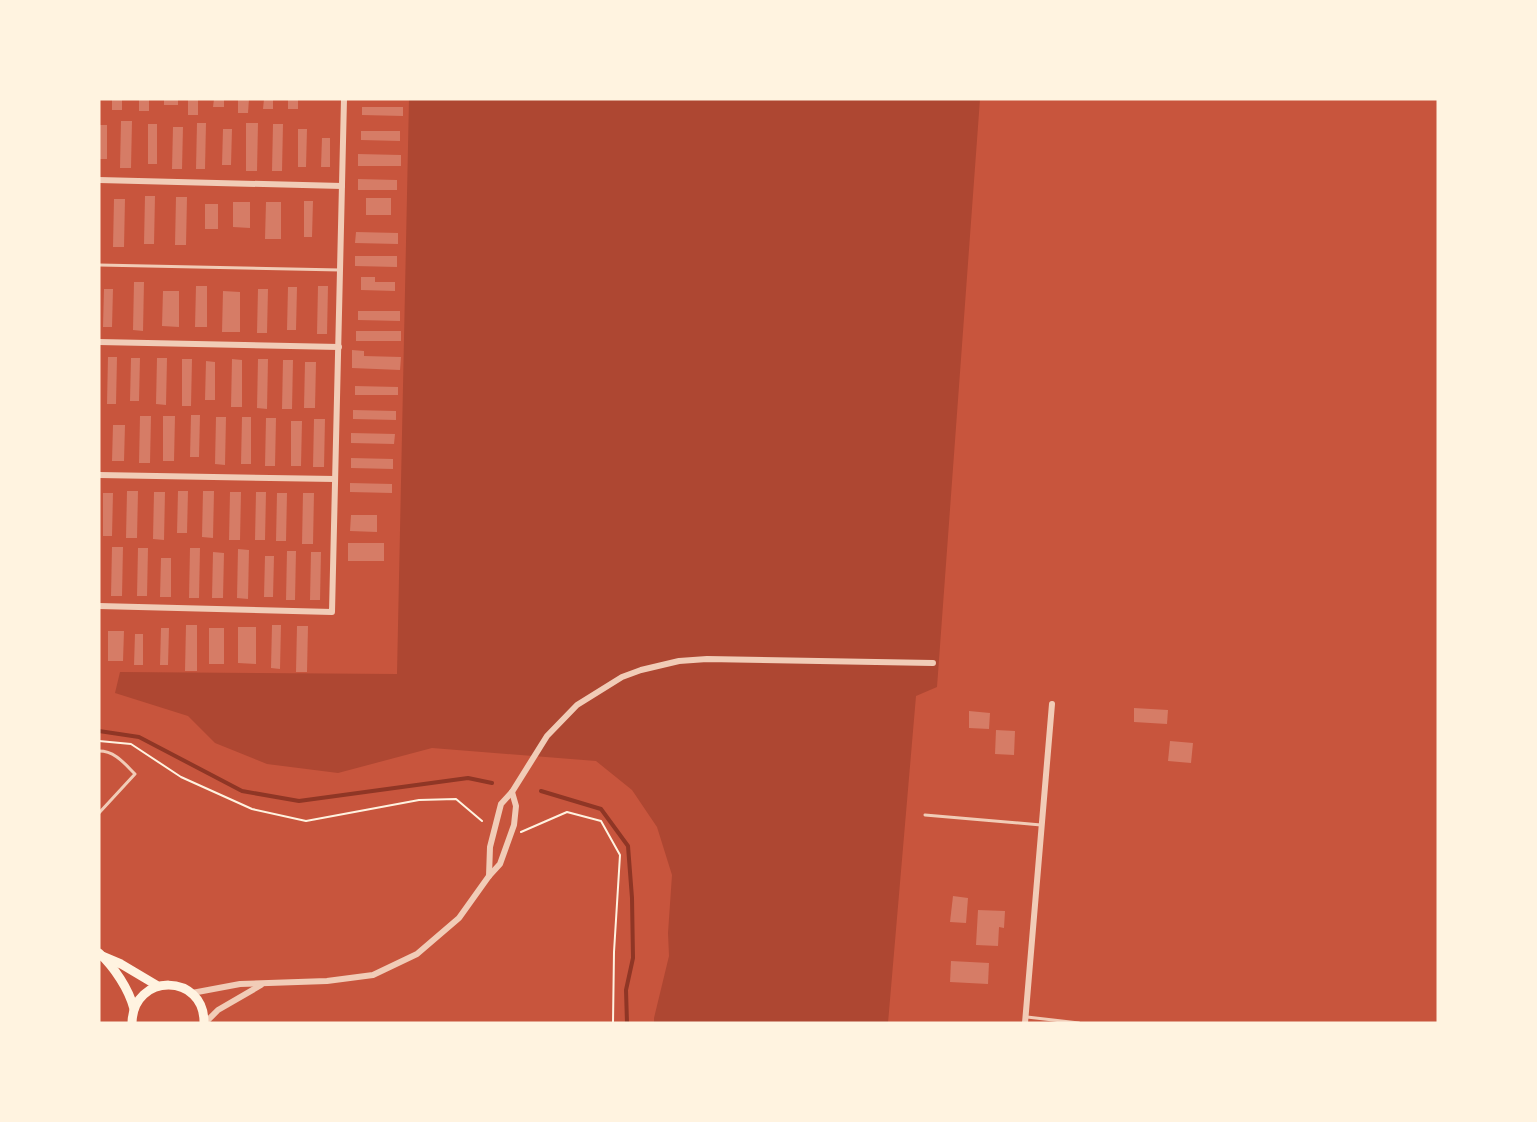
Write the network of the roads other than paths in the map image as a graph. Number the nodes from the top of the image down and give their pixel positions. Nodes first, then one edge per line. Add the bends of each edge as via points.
1 (344, 99) edge
2 (99, 180) edge
3 (342, 186) junction
4 (99, 266) edge
5 (340, 270) junction
6 (99, 342) edge
7 (339, 347) junction
8 (99, 475) edge
9 (335, 479) junction
10 (99, 606) edge
11 (933, 663) dead end
12 (1052, 704) dead end
13 (99, 751) edge
14 (512, 792) junction
15 (99, 813) edge
16 (925, 815) dead end
17 (1043, 825) junction
18 (489, 876) junction
19 (101, 955) edge
20 (261, 984) junction
21 (158, 986) junction
22 (191, 993) junction
23 (134, 1009) junction
24 (1025, 1020) edge
25 (132, 1023) edge
26 (204, 1023) edge
27 (1079, 1023) edge

1 - 3 street
2 - 3 street
3 - 5 street
4 - 5 lane
5 - 7 street
6 - 7 street
7 - 9 street
8 - 9 street
9 - 10 street via 332,612
11 - 14 street via 707,659 641,670 577,705 547,736
12 - 17 street
13 - 15 lane via 108,751 135,774
14 - 18 street via 498,814 490,847
14 - 18 street via 516,806 514,825 500,864
16 - 17 lane
17 - 24 street
18 - 20 street via 459,918 417,954 373,975
19 - 21 main road
19 - 23 main road via 129,994
20 - 22 street
20 - 26 street
21 - 22 main road via 172,985
21 - 23 main road via 141,997
22 - 26 main road via 201,1007
23 - 25 main road
24 - 27 lane

